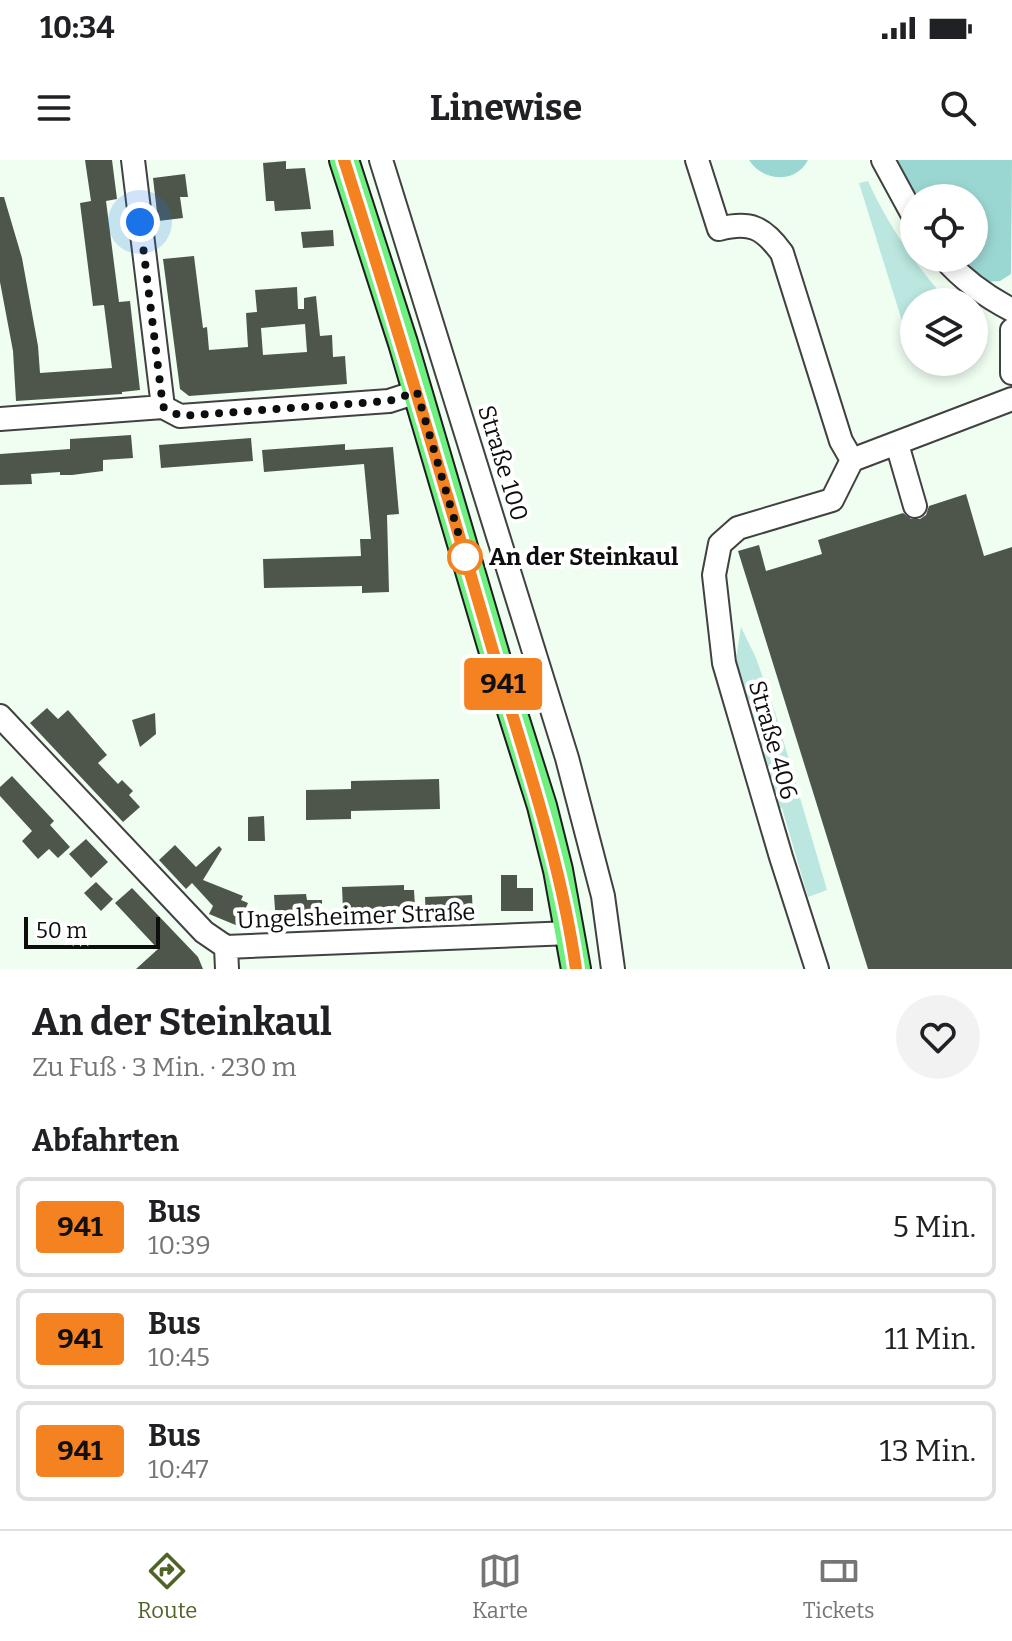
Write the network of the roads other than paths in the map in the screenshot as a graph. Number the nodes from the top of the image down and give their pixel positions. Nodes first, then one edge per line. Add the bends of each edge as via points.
1 (133, 160) edge
2 (344, 160) edge
3 (381, 160) edge
4 (697, 160) edge
5 (883, 160) edge
6 (900, 191) edge
7 (956, 272) edge
8 (1012, 310) edge
9 (1012, 330) edge
10 (1012, 373) edge
11 (417, 392) junction
12 (1012, 399) edge
13 (163, 407) junction
14 (0, 419) edge
15 (897, 444) junction
16 (852, 460) junction
17 (915, 506) dead end
18 (0, 716) edge
19 (571, 933) junction
20 (227, 958) edge
21 (576, 969) edge
22 (613, 969) edge
23 (817, 969) edge

1 - 13 street
2 - 11 main road
3 - 22 street, Straße 100 via 567,758 603,896
4 - 16 street via 719,229 754,226 782,253 841,441
5 - 6 street
7 - 8 street
9 - 10 street
11 - 13 street via 389,401 180,416
11 - 19 main road via 542,806
12 - 15 street
13 - 14 street
15 - 16 street
15 - 17 street
16 - 23 street, Straße 406 via 832,500 738,528 720,544 714,575 724,663
18 - 20 street, Ungelsheimer Straße
19 - 20 street, Ungelsheimer Straße
19 - 21 main road

